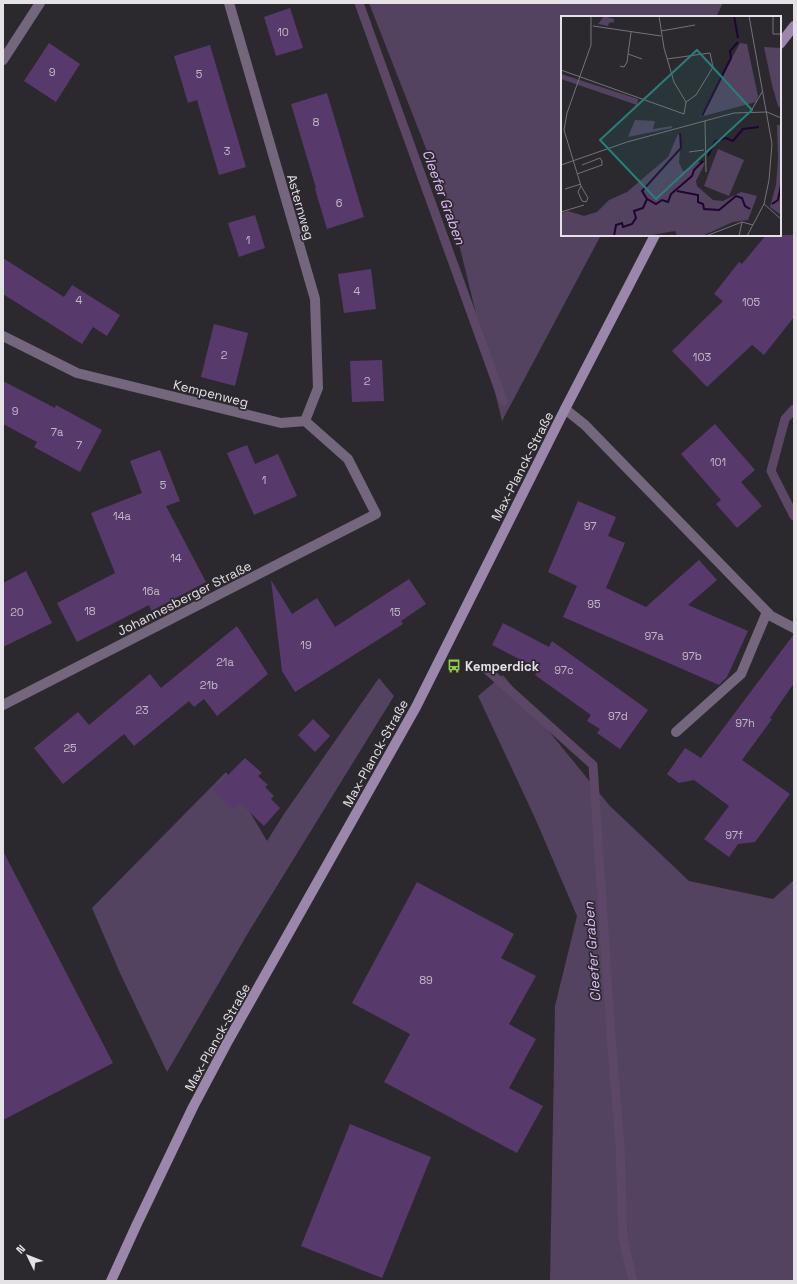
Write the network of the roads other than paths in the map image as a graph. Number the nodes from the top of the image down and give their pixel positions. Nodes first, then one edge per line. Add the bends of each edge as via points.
1 (40, 3) edge
2 (229, 3) edge
3 (794, 26) edge
4 (781, 43) edge
5 (3, 60) edge
6 (654, 236) edge
7 (3, 336) edge
8 (565, 409) junction
9 (305, 421) junction
10 (767, 612) junction
11 (794, 628) edge
12 (3, 705) edge
13 (676, 732) dead end
14 (111, 1281) edge

1 - 5 street
2 - 9 street, Asternweg via 315,299 318,388
3 - 4 street
6 - 8 street, Max-Planck-Straße
7 - 9 street, Kempenweg via 77,373 281,423
8 - 10 street via 585,425
8 - 14 street, Max-Planck-Straße via 416,707 193,1108
9 - 12 street, Johannesberger Straße via 348,459 376,514
10 - 11 street
10 - 13 street via 741,674

